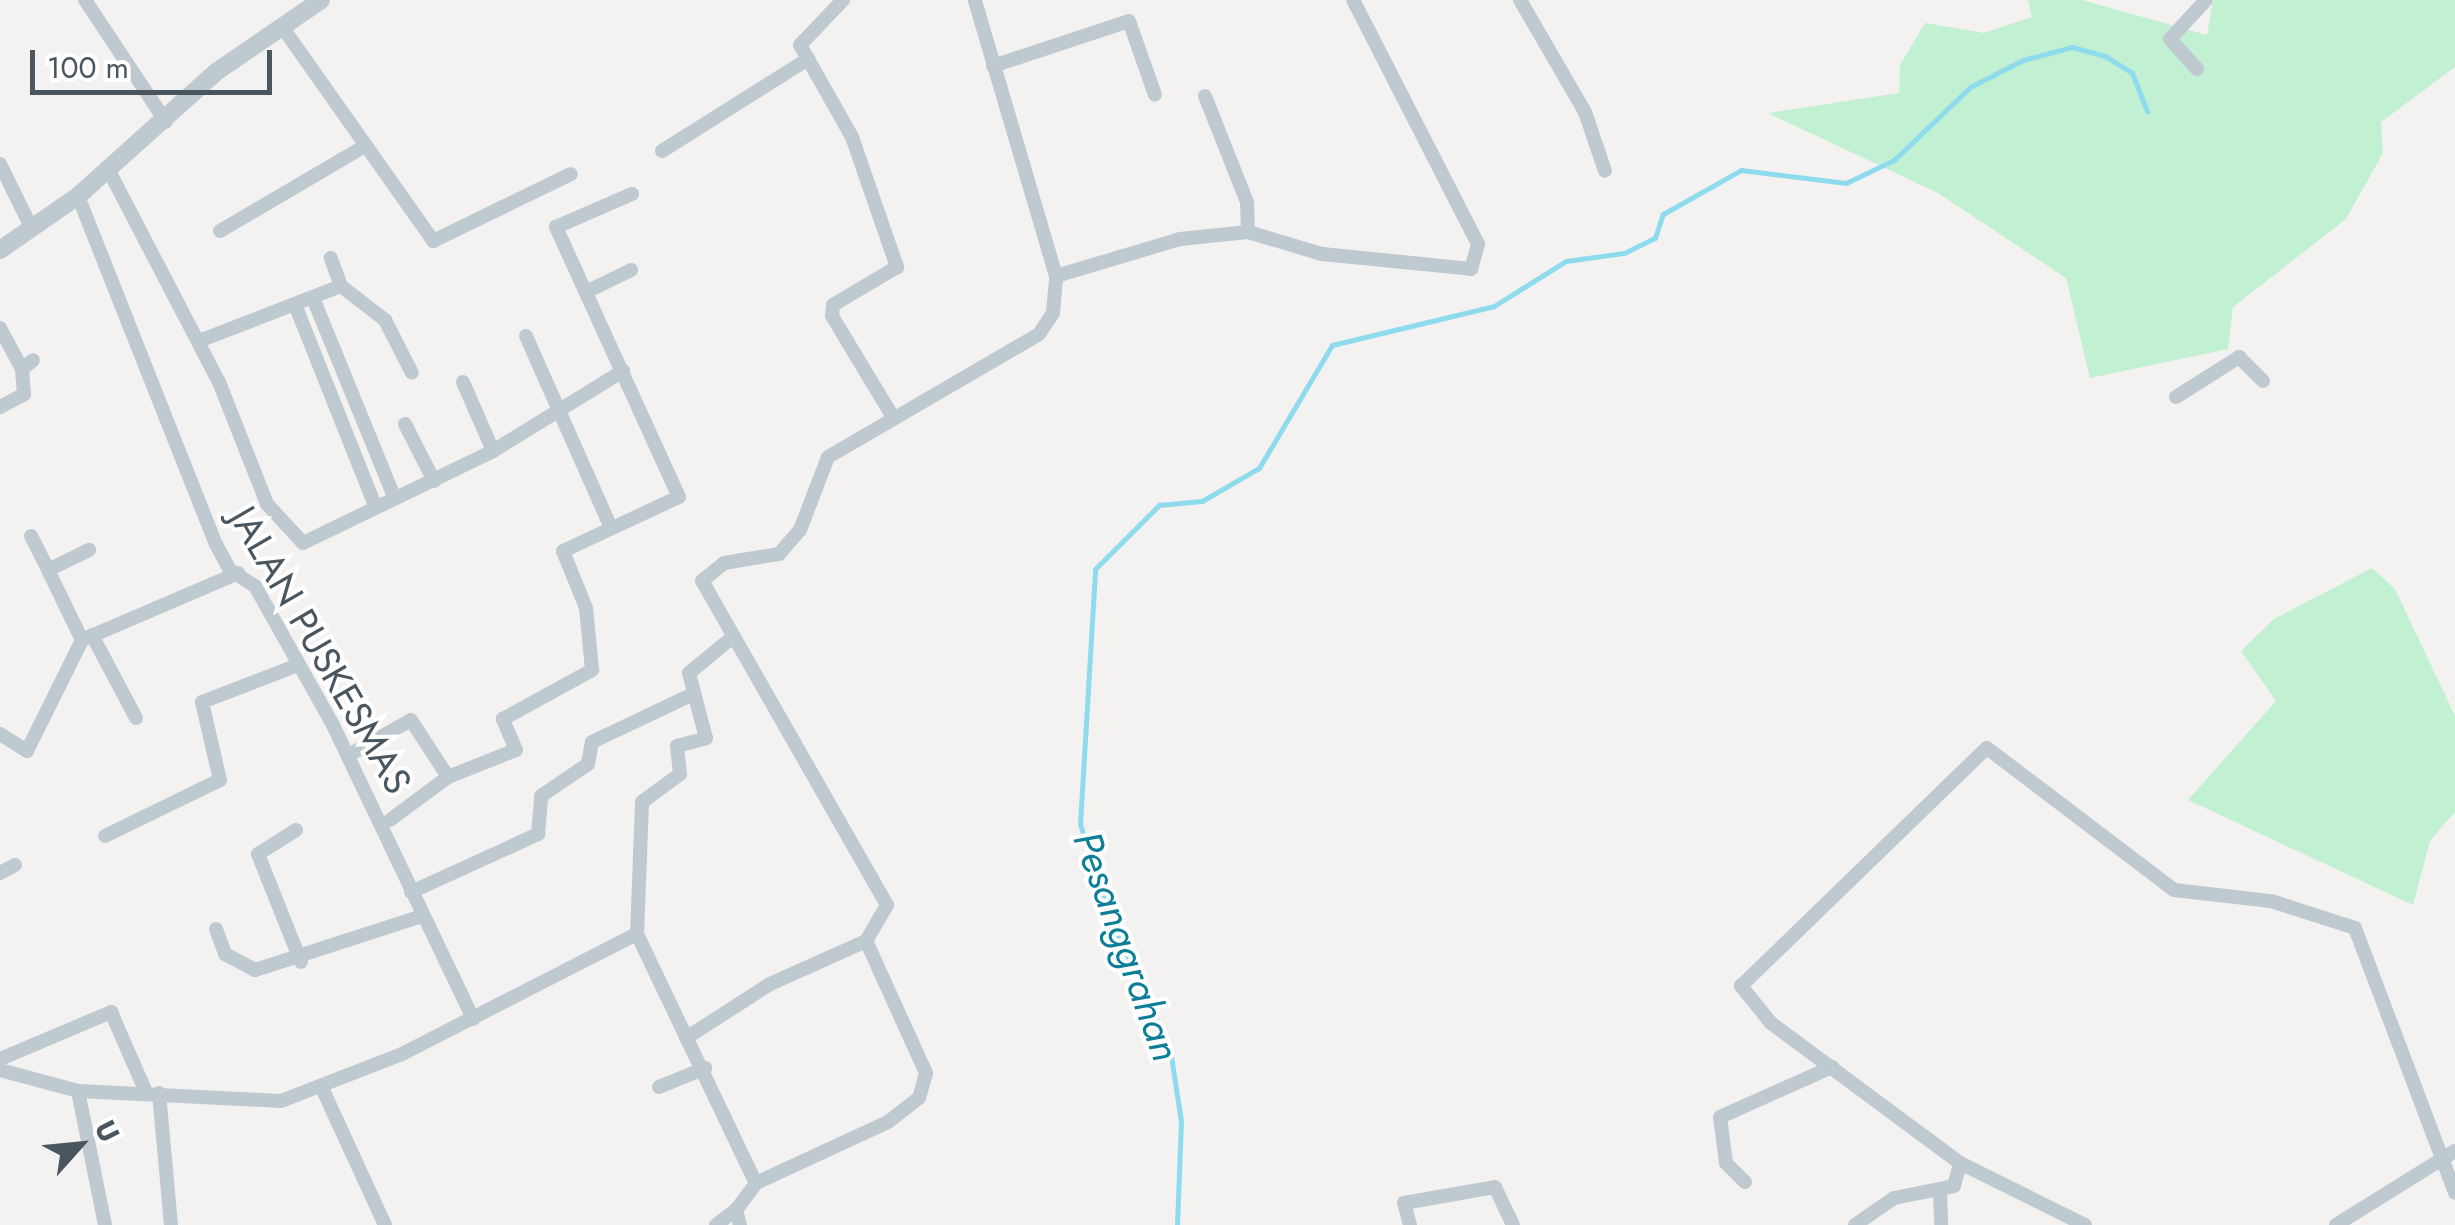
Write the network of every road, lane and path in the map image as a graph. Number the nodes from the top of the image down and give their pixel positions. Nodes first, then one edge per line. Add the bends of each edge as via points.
1 (85, 0) edge
2 (321, 0) edge
3 (843, 0) edge
4 (974, 0) edge
5 (1353, 0) edge
6 (1520, 0) edge
7 (2206, 0) edge
8 (282, 28) junction
9 (808, 59) junction
10 (992, 66) junction
11 (2197, 68) dead end
12 (1156, 95) dead end
13 (1205, 96) dead end
14 (166, 122) junction
15 (360, 149) junction
16 (662, 152) dead end
17 (0, 164) edge
18 (108, 170) junction
19 (1604, 171) dead end
20 (572, 174) dead end
21 (632, 194) dead end
22 (78, 196) junction
23 (31, 226) junction
24 (220, 231) dead end
25 (1248, 232) junction
26 (0, 250) edge
27 (332, 258) dead end
28 (631, 270) dead end
29 (1056, 276) junction
30 (341, 286) junction
31 (588, 291) junction
32 (314, 298) junction
33 (296, 307) junction
34 (0, 328) edge
35 (526, 336) dead end
36 (198, 341) junction
37 (623, 371) junction
38 (412, 373) dead end
39 (463, 382) dead end
40 (2264, 382) dead end
41 (2176, 397) dead end
42 (0, 407) edge
43 (561, 412) junction
44 (892, 417) junction
45 (405, 424) dead end
46 (493, 451) junction
47 (434, 481) junction
48 (394, 496) junction
49 (375, 506) junction
50 (610, 526) junction
51 (32, 536) dead end
52 (90, 550) dead end
53 (48, 570) junction
54 (238, 573) junction
55 (734, 636) junction
56 (87, 638) junction
57 (298, 665) junction
58 (692, 695) junction
59 (136, 718) dead end
60 (0, 734) edge
61 (350, 755) junction
62 (448, 777) junction
63 (390, 820) dead end
64 (296, 830) dead end
65 (105, 836) dead end
66 (14, 865) dead end
67 (0, 873) edge
68 (411, 892) junction
69 (422, 916) junction
70 (216, 929) dead end
71 (637, 934) junction
72 (866, 941) junction
73 (301, 962) junction
74 (473, 1019) junction
75 (686, 1038) junction
76 (0, 1059) edge
77 (1832, 1067) junction
78 (705, 1068) junction
79 (0, 1070) edge
80 (322, 1088) junction
81 (659, 1088) dead end
82 (78, 1092) junction
83 (153, 1092) junction
84 (2455, 1151) edge
85 (2439, 1160) junction
86 (1960, 1163) junction
87 (756, 1182) junction
88 (1745, 1182) dead end
89 (1940, 1190) junction
90 (2455, 1193) edge
91 (738, 1217) edge
92 (105, 1225) edge
93 (171, 1225) edge
94 (385, 1225) edge
95 (716, 1225) edge
96 (1410, 1225) edge
97 (1512, 1225) edge
98 (1855, 1225) edge
99 (1941, 1225) edge
100 (2085, 1225) edge
101 (2336, 1225) edge

1 - 14 street
2 - 8 street
3 - 9 street via 802,34
4 - 10 street
5 - 25 street via 1479,258 1456,271 1309,252
6 - 19 street via 1584,112
7 - 11 street via 2170,39
8 - 14 street via 216,72
8 - 15 street
9 - 16 street
9 - 44 street via 852,137 895,258 895,274 832,310
10 - 12 street via 1129,21
10 - 29 street
13 - 25 street via 1246,202
14 - 18 street
15 - 20 street via 433,242
15 - 24 street
17 - 23 street
18 - 22 street
18 - 36 street
21 - 31 street via 556,227
22 - 23 street
22 - 54 street, JALAN PUSKESMAS via 216,544
23 - 26 street
25 - 29 street via 1180,239
27 - 30 street
28 - 31 street
29 - 44 street via 1053,313 1039,334
30 - 32 street
30 - 38 street via 385,320
31 - 37 street
32 - 33 street
32 - 48 street
33 - 36 street
33 - 49 street
34 - 42 street via 27,364 24,394
35 - 43 street
36 - 49 street via 288,536 303,543
37 - 43 street
37 - 50 street via 679,497
39 - 46 street
40 - 41 street via 2238,357
43 - 46 street
43 - 50 street
44 - 55 street via 816,469 807,514 779,554 706,571 702,581
45 - 47 street
46 - 47 street
47 - 48 street
48 - 49 street
50 - 62 street via 560,557 586,608 592,670 503,720 516,750
51 - 53 street
52 - 53 street
53 - 56 street
54 - 56 street
54 - 57 street, JALAN PUSKESMAS via 255,586
55 - 58 street via 692,667
55 - 72 street via 887,905
56 - 59 street
56 - 60 street via 67,655 27,751
57 - 61 street, JALAN PUSKESMAS
57 - 65 street via 202,702 197,712 220,780
58 - 68 street via 592,742 588,764 541,796 538,834
58 - 71 street via 706,738 677,746 680,774 648,791 638,812
61 - 62 street via 411,720
61 - 68 street, JALAN PUSKESMAS
62 - 63 street
64 - 73 street via 258,854
66 - 67 street
68 - 69 street, JALAN PUSKESMAS
69 - 73 street
69 - 74 street, JALAN PUSKESMAS
70 - 73 street via 238,966
71 - 74 street
71 - 75 street
72 - 75 street via 770,984
72 - 87 street via 887,1001 923,1056 919,1098 888,1122
74 - 80 street
75 - 78 street
76 - 83 street via 111,1012
77 - 85 street via 1771,1023 1741,986 1986,748 2174,890 2272,901 2355,928
77 - 86 street
77 - 88 street via 1720,1117 1726,1163
78 - 81 street
78 - 87 street
79 - 82 street
80 - 83 street via 282,1101
80 - 94 street
82 - 83 street
82 - 92 street
83 - 93 street
84 - 85 street
85 - 90 street
85 - 101 street
86 - 89 street via 1958,1183
86 - 100 street
87 - 91 street
89 - 98 street via 1894,1198
89 - 99 street
91 - 95 street
96 - 97 street via 1404,1203 1495,1187

